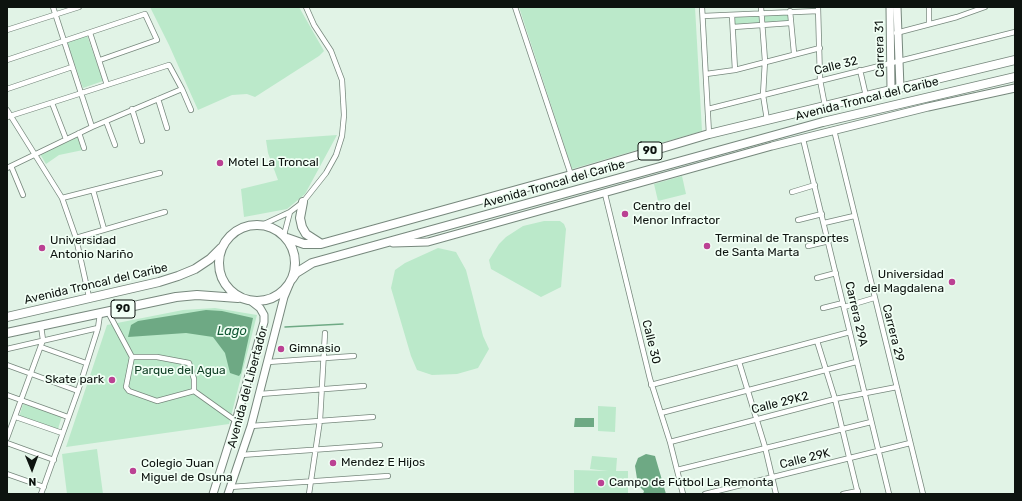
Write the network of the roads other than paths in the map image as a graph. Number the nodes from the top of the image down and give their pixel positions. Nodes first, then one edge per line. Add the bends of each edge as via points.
1 (53, 7) edge
2 (79, 7) edge
3 (306, 7) edge
4 (515, 7) edge
5 (702, 7) edge
6 (761, 7) edge
7 (890, 7) edge
8 (897, 7) edge
9 (929, 7) edge
10 (981, 7) edge
11 (818, 9) edge
12 (790, 12) junction
13 (761, 14) junction
14 (56, 15) junction
15 (703, 16) junction
16 (732, 16) junction
17 (791, 23) junction
18 (929, 24) junction
19 (762, 26) junction
20 (734, 27) junction
21 (7, 30) edge
22 (1015, 32) edge
23 (90, 33) junction
24 (894, 33) junction
25 (63, 42) junction
26 (820, 48) junction
27 (794, 53) junction
28 (7, 60) edge
29 (100, 60) junction
30 (1015, 60) edge
31 (765, 61) junction
32 (895, 62) junction
33 (72, 68) junction
34 (735, 70) junction
35 (860, 70) junction
36 (706, 74) junction
37 (1015, 77) edge
38 (820, 80) junction
39 (107, 85) junction
40 (900, 88) junction
41 (1015, 88) edge
42 (7, 89) edge
43 (182, 89) junction
44 (891, 90) junction
45 (80, 94) junction
46 (763, 94) junction
47 (866, 96) junction
48 (158, 99) junction
49 (52, 103) junction
50 (825, 106) junction
51 (132, 109) junction
52 (708, 109) junction
53 (7, 110) edge
54 (191, 110) dead end
55 (9, 116) edge
56 (767, 120) junction
57 (106, 121) junction
58 (92, 127) junction
59 (167, 128) dead end
60 (834, 130) junction
61 (79, 133) junction
62 (709, 134) junction
63 (66, 139) junction
64 (803, 139) junction
65 (142, 141) dead end
66 (115, 146) dead end
67 (84, 148) dead end
68 (34, 154) junction
69 (9, 167) edge
70 (160, 172) dead end
71 (571, 175) junction
72 (815, 185) junction
73 (94, 190) junction
74 (792, 192) dead end
75 (605, 194) junction
76 (23, 195) dead end
77 (62, 198) junction
78 (303, 202) junction
79 (165, 212) dead end
80 (290, 212) junction
81 (822, 214) junction
82 (854, 216) junction
83 (798, 220) dead end
84 (824, 223) junction
85 (262, 225) junction
86 (104, 229) junction
87 (285, 237) junction
88 (76, 238) junction
89 (226, 241) junction
90 (829, 241) junction
91 (387, 243) junction
92 (320, 244) junction
93 (808, 246) dead end
94 (836, 273) junction
95 (817, 278) dead end
96 (291, 282) junction
97 (89, 297) junction
98 (240, 298) junction
99 (874, 298) junction
100 (251, 301) junction
101 (844, 305) junction
102 (823, 308) dead end
103 (104, 313) junction
104 (7, 317) edge
105 (41, 326) junction
106 (98, 328) junction
107 (850, 332) junction
108 (7, 333) edge
109 (325, 333) dead end
110 (43, 340) junction
111 (816, 341) junction
112 (41, 347) junction
113 (7, 349) edge
114 (354, 356) dead end
115 (132, 357) junction
116 (324, 358) junction
117 (268, 362) junction
118 (740, 362) junction
119 (856, 362) junction
120 (86, 363) junction
121 (7, 365) edge
122 (824, 369) junction
123 (31, 374) junction
124 (651, 385) junction
125 (364, 386) dead end
126 (896, 388) junction
127 (322, 389) junction
128 (747, 390) junction
129 (78, 391) junction
130 (194, 391) junction
131 (864, 393) junction
132 (260, 394) junction
133 (7, 395) edge
134 (835, 399) junction
135 (22, 400) junction
136 (661, 413) junction
137 (373, 416) dead end
138 (16, 417) junction
139 (68, 417) junction
140 (756, 419) junction
141 (320, 420) junction
142 (236, 421) junction
143 (871, 422) junction
144 (9, 424) edge
145 (251, 426) junction
146 (842, 429) junction
147 (62, 433) junction
148 (7, 438) edge
149 (7, 442) edge
150 (670, 442) junction
151 (910, 443) junction
152 (380, 445) dead end
153 (765, 447) junction
154 (315, 451) junction
155 (878, 451) junction
156 (241, 455) junction
157 (850, 458) junction
158 (54, 460) junction
159 (677, 470) junction
160 (7, 474) edge
161 (388, 476) dead end
162 (772, 478) junction
163 (310, 481) junction
164 (44, 487) junction
165 (229, 491) edge
166 (858, 492) edge
167 (41, 494) edge
168 (213, 494) edge
169 (309, 494) edge
170 (683, 494) edge
171 (705, 494) edge
172 (776, 494) edge
173 (843, 494) edge
174 (889, 494) edge
175 (923, 494) edge

1 - 14 street
2 - 14 street
3 - 78 street via 331,51 342,80 344,115 342,136 336,155 326,173
4 - 71 street
5 - 15 street
6 - 13 street
7 - 24 street, Carrera 31
8 - 24 street, Carrera 31
9 - 18 street
10 - 18 street via 957,17
11 - 12 street
11 - 26 street
12 - 13 street
12 - 17 street
13 - 16 street
13 - 19 street
14 - 21 street
14 - 25 street
15 - 16 street
15 - 36 street
16 - 20 street
17 - 19 street
17 - 27 street
18 - 24 street
19 - 20 street
19 - 31 street
20 - 34 street
22 - 32 street, Calle 32
23 - 25 street
23 - 29 street
23 - 29 street via 145,14 157,40
24 - 32 street, Carrera 31
25 - 28 street
25 - 33 street
26 - 27 street
26 - 38 street
27 - 31 street
29 - 39 street
30 - 40 highway, Avenida Troncal del Caribe / 90
31 - 34 street
31 - 46 street
32 - 35 street, Calle 32
32 - 40 street, Carrera 31
32 - 44 street, Carrera 31
33 - 42 street
33 - 45 street
34 - 36 street
35 - 38 street, Calle 32
35 - 47 street
36 - 52 street
37 - 91 highway, Avenida Troncal del Caribe / 90 via 823,122
38 - 46 street, Calle 32
38 - 50 street
39 - 43 street via 169,65
39 - 45 street
40 - 44 highway, Avenida Troncal del Caribe / 90
41 - 60 street
43 - 48 street
43 - 54 street
44 - 47 highway, Avenida Troncal del Caribe / 90
45 - 49 street
45 - 58 street
46 - 52 street, Calle 32
46 - 56 street
47 - 50 highway, Avenida Troncal del Caribe / 90
48 - 51 street
48 - 59 street
49 - 55 street
49 - 63 street
50 - 56 highway, Avenida Troncal del Caribe / 90
51 - 57 street
51 - 65 street
52 - 62 street
53 - 55 street
55 - 68 street
56 - 62 highway, Avenida Troncal del Caribe / 90
57 - 58 street
57 - 66 street
58 - 61 street
60 - 64 street
60 - 82 street, Carrera 29
61 - 63 street
61 - 67 street
62 - 71 highway, Avenida Troncal del Caribe / 90
63 - 68 street
64 - 72 street, Carrera 29A
64 - 75 street
68 - 69 street
68 - 77 street
69 - 76 street
70 - 73 street
71 - 92 highway, Avenida Troncal del Caribe / 90
72 - 74 street
72 - 81 street, Carrera 29A
73 - 77 street
73 - 86 street
75 - 91 street via 428,242
75 - 124 street, Calle 30
77 - 88 street
78 - 80 street
78 - 92 highway via 300,218 302,227 309,237
79 - 86 street
80 - 85 street
80 - 87 street
81 - 83 street
81 - 84 street, Carrera 29A
82 - 84 street
82 - 99 street, Carrera 29
84 - 90 street, Carrera 29A
85 - 87 highway via 277,230
85 - 89 highway via 245,227
86 - 88 street
87 - 92 highway, Avenida Troncal del Caribe / 90 via 304,244
87 - 96 highway via 296,258
88 - 97 street
89 - 97 highway, Avenida Troncal del Caribe / 90 via 210,259 178,276
89 - 98 highway via 219,256 220,273 227,287
90 - 93 street
90 - 94 street, Carrera 29A
91 - 96 highway, Avenida Troncal del Caribe / 90 via 312,263 296,273
94 - 95 street
94 - 101 street, Carrera 29A
96 - 100 highway via 272,299
96 - 117 street, Avenida del Libertador via 284,297
97 - 104 highway, Avenida Troncal del Caribe / 90
98 - 100 highway
98 - 103 highway, 90 via 197,295 176,297
99 - 101 street
99 - 126 street, Carrera 29
100 - 142 street, Avenida del Libertador via 260,308 264,322
101 - 102 street
101 - 107 street, Carrera 29A
103 - 105 highway, 90
103 - 106 street
103 - 115 street
105 - 108 highway, 90
105 - 110 street
106 - 110 street
106 - 120 street
107 - 111 street
107 - 119 street, Carrera 29A
109 - 116 street
110 - 112 street
110 - 113 street
111 - 118 street
111 - 122 street
112 - 120 street
112 - 123 street
114 - 116 street
115 - 130 street via 157,357 189,363 194,379
115 - 130 street via 126,387 129,391 157,401
116 - 117 street
116 - 127 street
117 - 132 street, Avenida del Libertador
118 - 124 street
118 - 128 street
119 - 122 street
119 - 131 street, Carrera 29A
120 - 129 street
121 - 123 street
122 - 128 street
122 - 134 street
123 - 129 street
123 - 135 street
124 - 136 street, Calle 30
125 - 127 street
126 - 131 street, Calle 29K2
126 - 151 street, Carrera 29
127 - 132 street
127 - 141 street
128 - 136 street
128 - 140 street
129 - 139 street
130 - 142 street
131 - 134 street, Calle 29K2
131 - 143 street, Carrera 29A
132 - 145 street, Avenida del Libertador
133 - 135 street
134 - 140 street, Calle 29K2
134 - 146 street
135 - 138 street
135 - 139 street
136 - 150 street, Calle 30
137 - 141 street
138 - 144 street
138 - 147 street
139 - 147 street
140 - 150 street, Calle 29K2
140 - 153 street
141 - 145 street
141 - 154 street
142 - 168 street, Avenida del Libertador
143 - 146 street
143 - 155 street, Carrera 29A
144 - 148 street
145 - 156 street, Avenida del Libertador
146 - 153 street
146 - 157 street
147 - 158 street
149 - 158 street
150 - 159 street, Calle 30
151 - 155 street, Calle 29K
151 - 175 street, Carrera 29
152 - 154 street
153 - 159 street
153 - 162 street
154 - 156 street
154 - 163 street
155 - 157 street, Calle 29K
155 - 174 street, Carrera 29A
156 - 165 street, Avenida del Libertador
157 - 162 street, Calle 29K
157 - 166 street
158 - 164 street
159 - 170 street, Calle 30
160 - 164 street
161 - 163 street
162 - 171 street, Calle 29K
162 - 172 street
163 - 165 street
163 - 169 street
164 - 167 street
166 - 173 street

